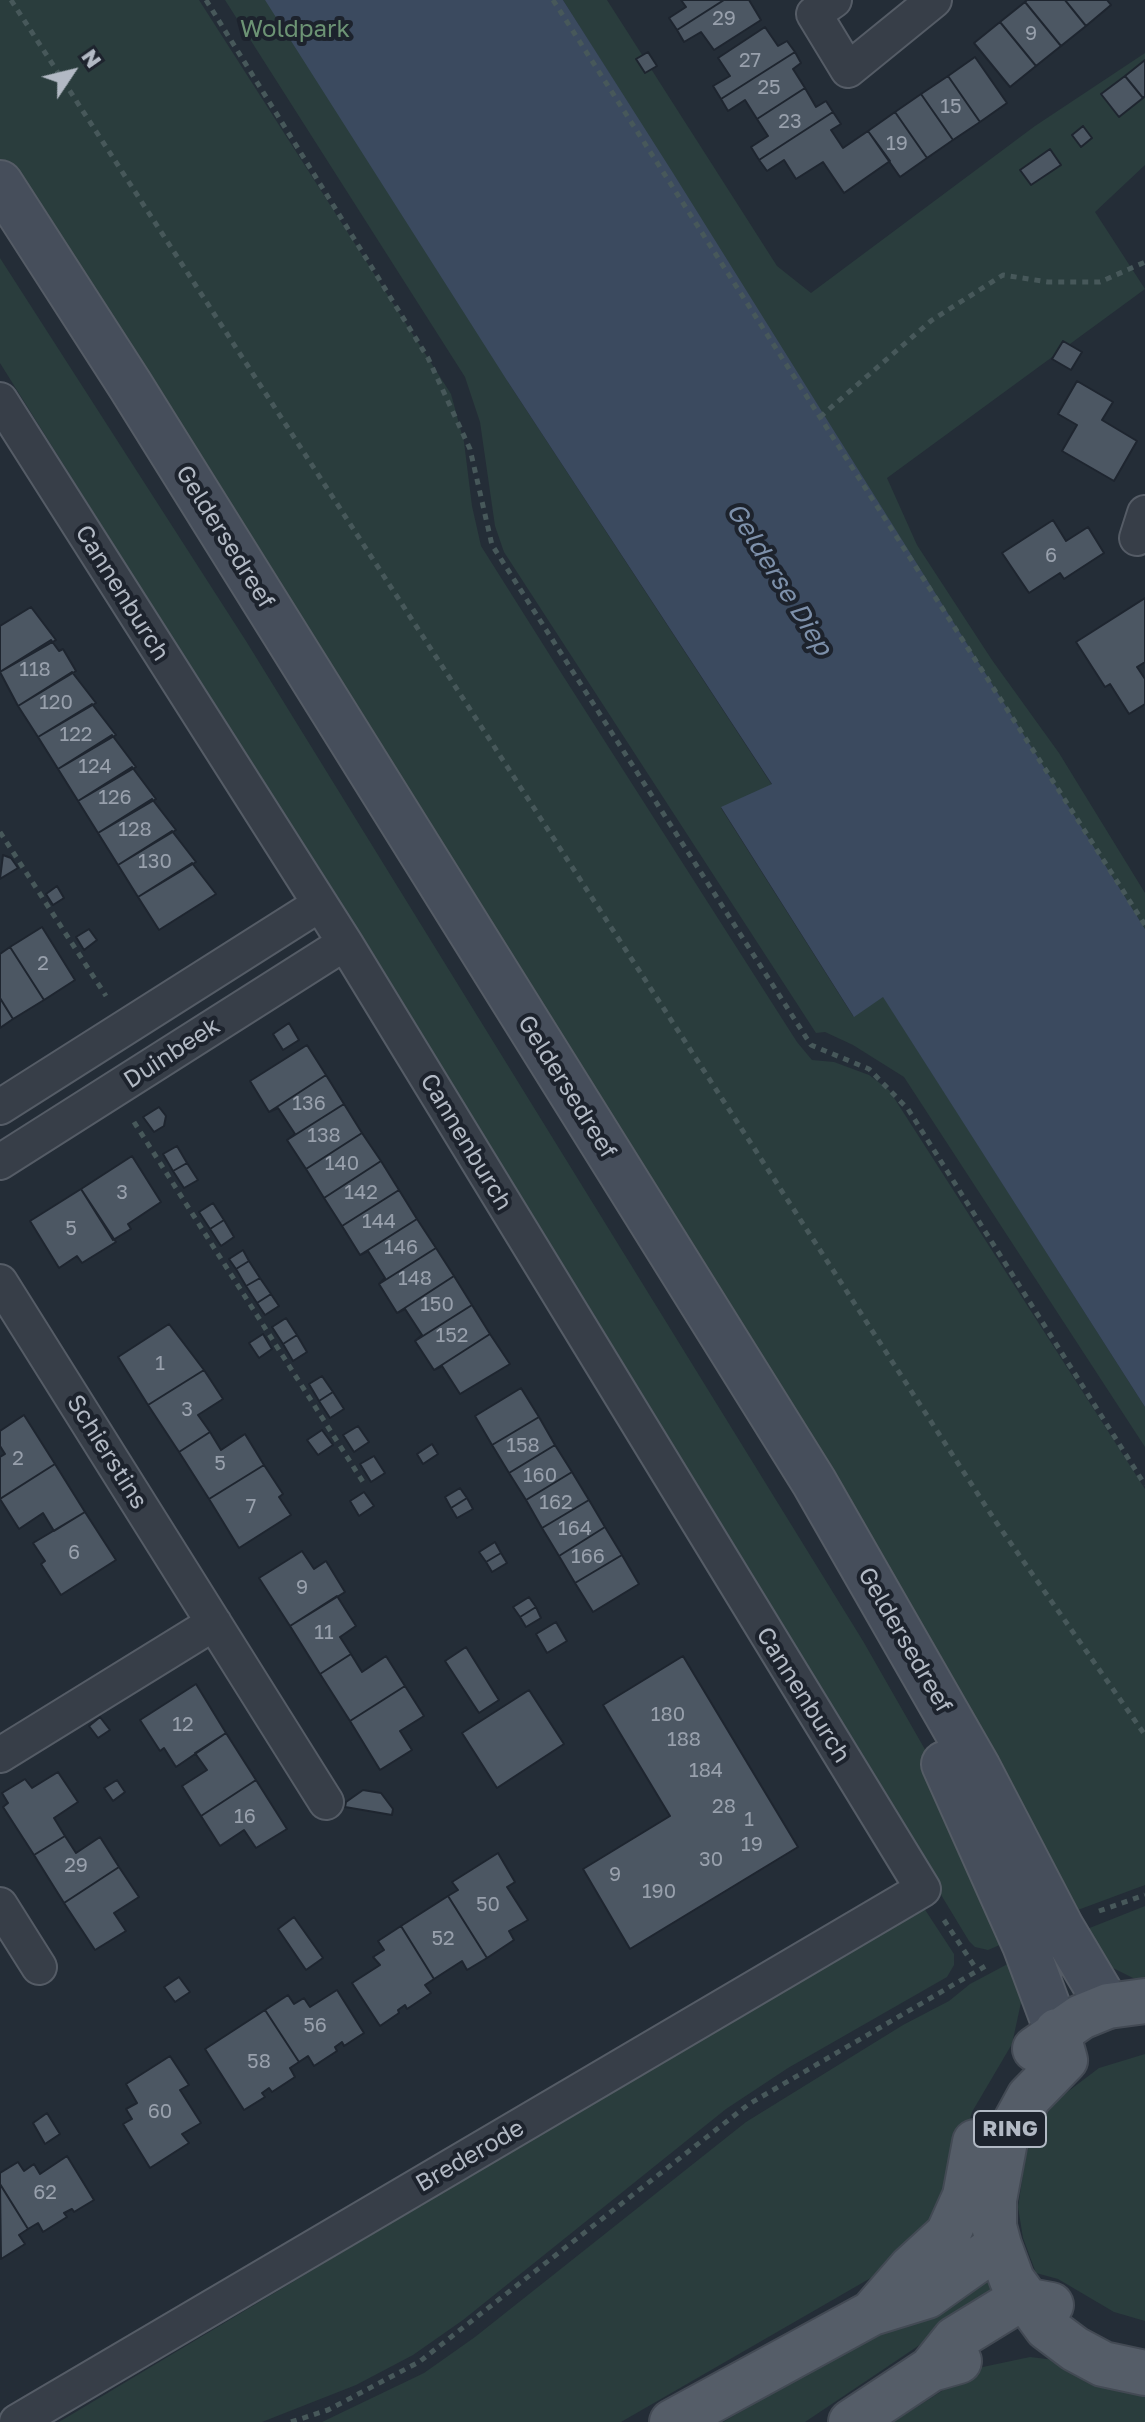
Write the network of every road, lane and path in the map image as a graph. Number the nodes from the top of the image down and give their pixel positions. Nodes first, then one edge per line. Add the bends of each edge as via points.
1 (11, 0) edge
2 (206, 0) edge
3 (553, 0) edge
4 (834, 0) edge
5 (934, 0) edge
6 (0, 183) edge
7 (0, 234) edge
8 (1145, 262) edge
9 (0, 400) edge
10 (820, 417) junction
11 (0, 832) edge
12 (10, 846) junction
13 (0, 853) edge
14 (320, 904) junction
15 (1145, 925) edge
16 (345, 943) junction
17 (126, 1027) junction
18 (114, 1090) junction
19 (0, 1107) edge
20 (0, 1162) edge
21 (0, 1282) edge
22 (363, 1482) dead end
23 (1145, 1485) edge
24 (214, 1623) junction
25 (1145, 1735) edge
26 (0, 1755) edge
27 (326, 1802) dead end
28 (923, 1889) junction
29 (0, 1905) edge
30 (39, 1967) dead end
31 (977, 1970) dead end
32 (945, 1988) dead end
33 (1127, 2003) edge
34 (1145, 2029) edge
35 (1061, 2046) junction
36 (999, 2245) junction
37 (872, 2313) junction
38 (1035, 2314) junction
39 (1145, 2346) edge
40 (1145, 2373) edge
41 (17, 2422) edge
42 (291, 2422) edge
43 (672, 2422) edge
44 (851, 2422) edge

1 - 25 path via 996,1522
2 - 23 path via 428,358 470,449 492,545 811,1045 869,1069 908,1109
3 - 10 path
4 - 5 street via 814,14 848,70
6 - 33 main road, Geldersedreef via 814,1482 978,1768 1061,1927
7 - 35 main road, Geldersedreef via 792,1496 950,1774 1025,1945
8 - 10 path via 1100,282 1003,275 932,320
9 - 14 street, Cannenburch
10 - 15 path
11 - 12 path
12 - 13 path
12 - 17 path
14 - 16 street, Cannenburch
14 - 17 street, Duinbeek
16 - 18 street, Duinbeek
16 - 28 street, Cannenburch
17 - 19 street, Duinbeek
18 - 20 street, Duinbeek
18 - 22 path
21 - 24 street, Schierstins
24 - 26 street
24 - 27 street, Schierstins
28 - 31 path
28 - 41 street, Brederode
29 - 30 street
32 - 42 path via 749,2104 419,2362 328,2410
33 - 35 main road, RING
34 - 35 main road, RING
35 - 36 main road, RING via 1005,2141 994,2200
35 - 37 main road, RING via 1027,2056 987,2111 958,2216 948,2234
36 - 37 main road, RING via 927,2296
36 - 38 main road, RING via 1012,2280
37 - 43 main road, RING
38 - 39 main road via 1041,2301 1117,2339
38 - 40 main road, RING via 1075,2349 1103,2364
38 - 44 main road via 955,2339 931,2369

